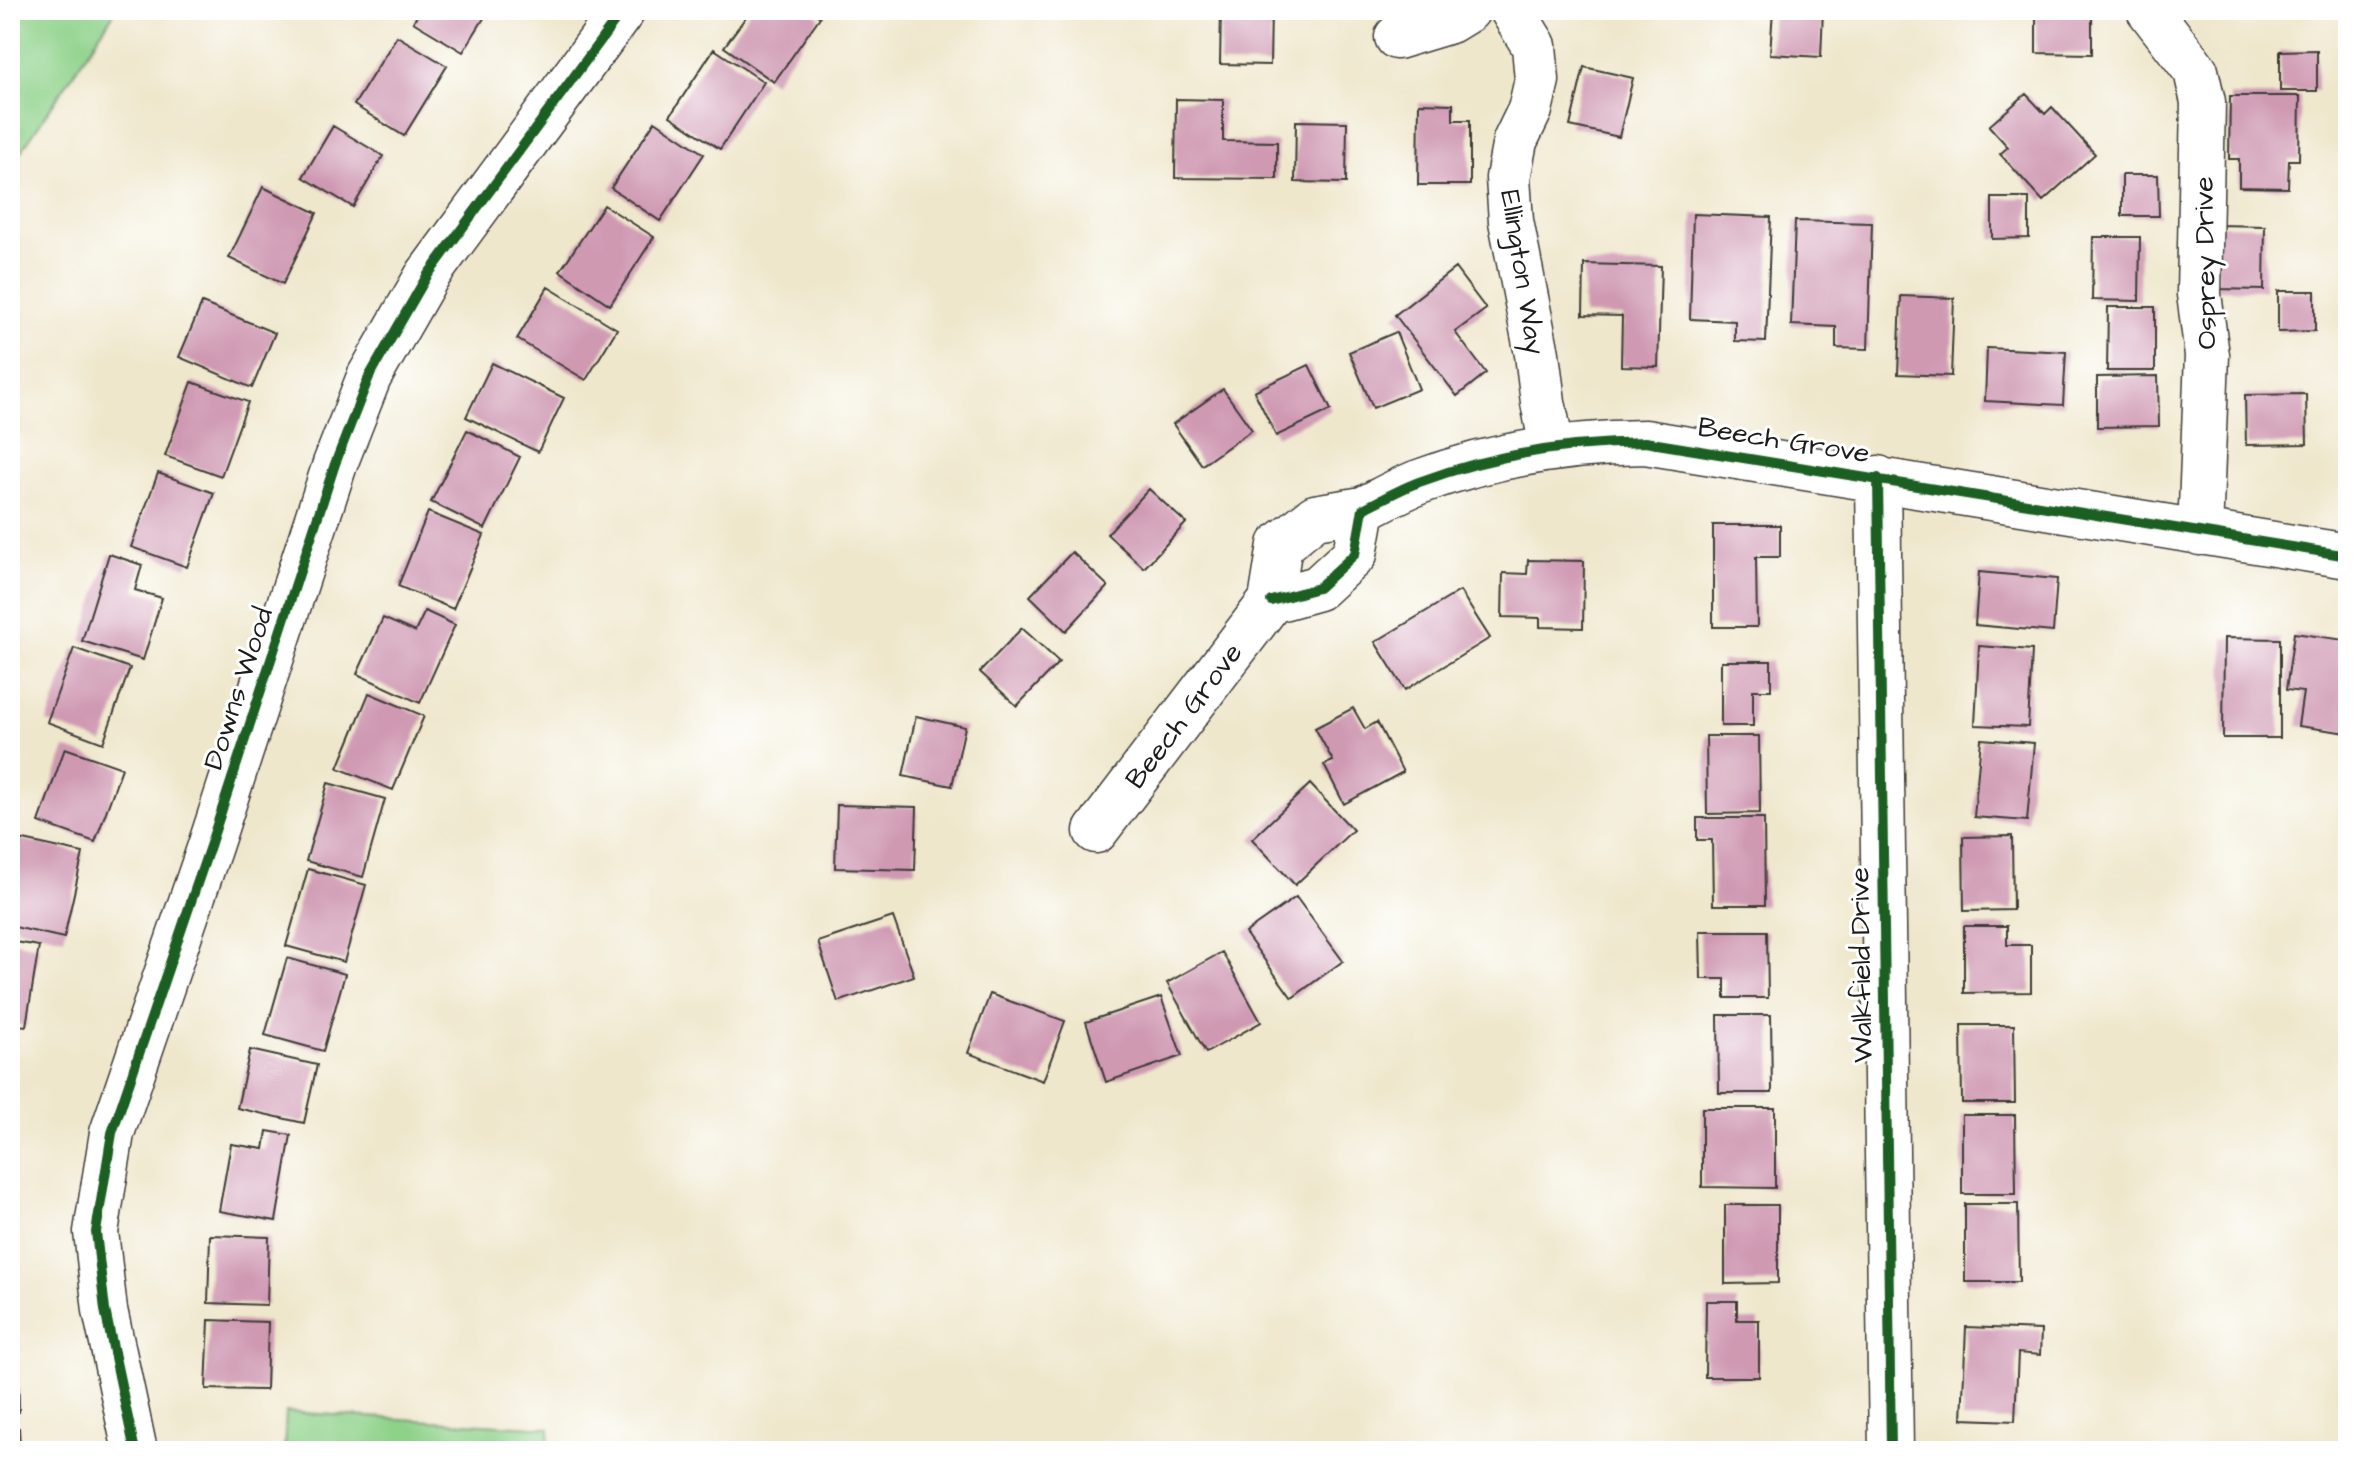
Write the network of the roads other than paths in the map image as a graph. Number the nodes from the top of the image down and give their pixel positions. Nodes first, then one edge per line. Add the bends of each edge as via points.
1 (623, 10) edge
2 (1468, 10) edge
3 (1512, 10) edge
4 (2149, 10) edge
5 (1397, 37) dead end
6 (1552, 448) junction
7 (1878, 478) junction
8 (1363, 509) junction
9 (2200, 533) junction
10 (2348, 556) edge
11 (1271, 601) junction
12 (1096, 831) dead end
13 (135, 1451) edge
14 (1891, 1451) edge

1 - 13 street, Downs Wood via 427,276 369,377 335,464 112,1133 96,1232 105,1310
2 - 5 street
3 - 6 street, Ellington Way via 1534,46 1537,80 1508,178 1511,221
4 - 9 street, Osprey Drive via 2196,71 2203,102 2199,294 2207,355
6 - 7 street, Beech Grove via 1645,442
6 - 8 street, Beech Grove via 1417,482
7 - 9 street, Beech Grove
7 - 14 street, Walkfield Drive
8 - 11 street via 1355,554 1318,588
8 - 11 street, Beech Grove via 1315,517 1280,545
9 - 10 street, Beech Grove
11 - 12 street, Beech Grove

